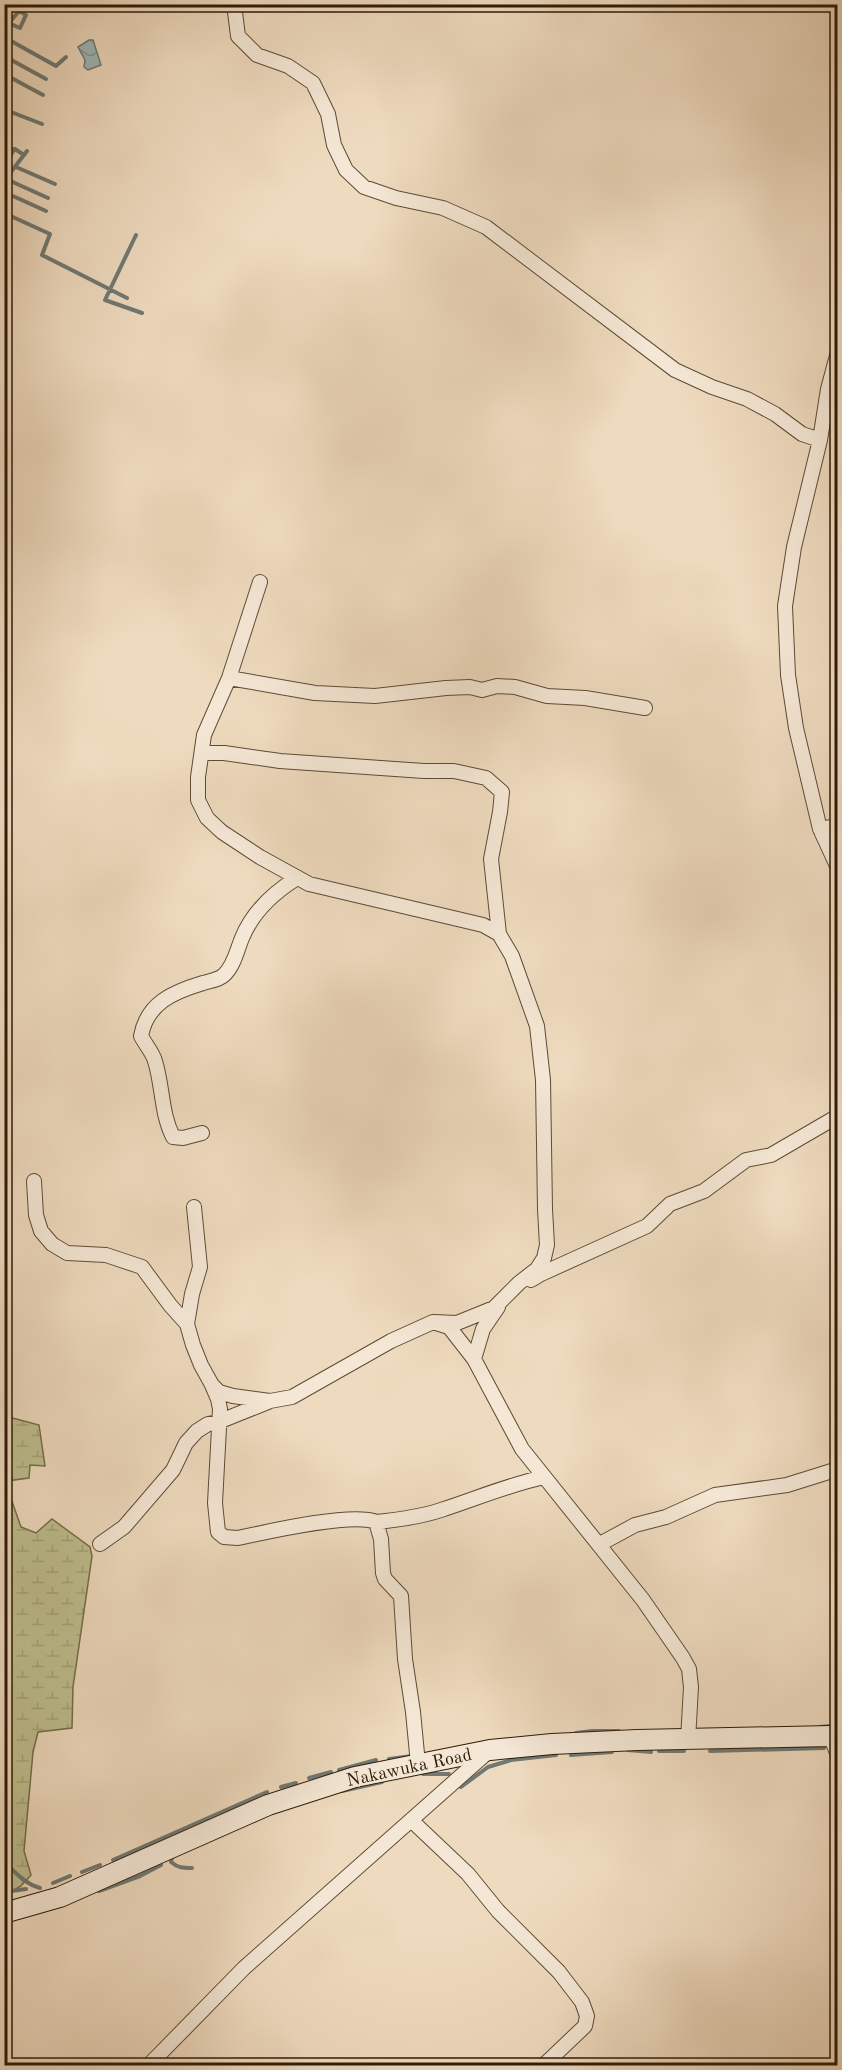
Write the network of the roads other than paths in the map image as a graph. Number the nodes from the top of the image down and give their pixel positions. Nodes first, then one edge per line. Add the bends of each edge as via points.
1 (234, 4) edge
2 (837, 352) edge
3 (820, 440) junction
4 (260, 582) dead end
5 (229, 678) junction
6 (645, 708) dead end
7 (203, 753) junction
8 (837, 826) edge
9 (820, 829) junction
10 (269, 862) junction
11 (837, 868) edge
12 (297, 878) junction
13 (275, 892) junction
14 (500, 934) junction
15 (837, 1116) edge
16 (202, 1133) dead end
17 (34, 1181) dead end
18 (194, 1206) dead end
19 (503, 1300) junction
20 (433, 1322) junction
21 (187, 1324) junction
22 (474, 1359) junction
23 (212, 1385) junction
24 (270, 1401) junction
25 (218, 1422) junction
26 (837, 1469) edge
27 (544, 1477) junction
28 (376, 1522) junction
29 (100, 1544) dead end
30 (600, 1544) junction
31 (834, 1737) edge
32 (688, 1740) junction
33 (490, 1750) junction
34 (837, 1755) edge
35 (418, 1764) junction
36 (411, 1820) junction
37 (4, 1913) edge
38 (148, 2066) edge
39 (543, 2066) edge

1 - 3 street via 238,36 257,55 288,66 313,83 328,114 334,145 346,170 364,187 443,208 486,227 675,370 747,399 802,434
2 - 3 street
3 - 9 street via 794,547 785,606 788,675 796,728
4 - 5 street
5 - 6 street via 315,693 375,696 446,688 515,687 548,696
5 - 7 street via 204,735
7 - 10 street via 198,800 207,818
7 - 14 street via 454,771 486,778 502,792 491,860
8 - 9 street
9 - 11 street
10 - 12 street
10 - 13 street via 277,872
12 - 13 street
12 - 14 street via 483,925
13 - 16 street via 248,926 223,977 180,990 150,1012 143,1023 141,1036 155,1059 173,1137
14 - 19 street via 537,1026 543,1080 547,1245 537,1269
15 - 19 street via 771,1155 746,1160 704,1191 670,1204 647,1226 541,1274
17 - 21 street via 36,1215 41,1231 52,1244 66,1252 106,1255 142,1267
18 - 21 street via 200,1268
19 - 20 street via 494,1308 458,1323
19 - 22 street via 483,1329
20 - 22 street via 449,1328
20 - 24 street via 292,1397
21 - 23 street via 192,1345
22 - 27 street via 522,1449
23 - 24 street via 233,1396
23 - 25 street via 220,1409
24 - 25 street
25 - 28 street via 214,1503 216,1526 224,1537 238,1538 339,1520
25 - 29 street via 197,1431 186,1443 173,1470 124,1527
26 - 30 street via 787,1485 715,1495
27 - 28 street via 439,1511
27 - 30 street
28 - 35 street via 383,1573 401,1596
30 - 32 street via 689,1669
31 - 32 main road, Nakawuka Road
31 - 34 street
32 - 33 main road, Nakawuka Road
33 - 35 main road, Nakawuka Road
33 - 36 street
35 - 37 main road, Nakawuka Road via 355,1777 268,1805 60,1897
36 - 38 street via 244,1968
36 - 39 street via 468,1874 582,2002 587,2016 585,2026

